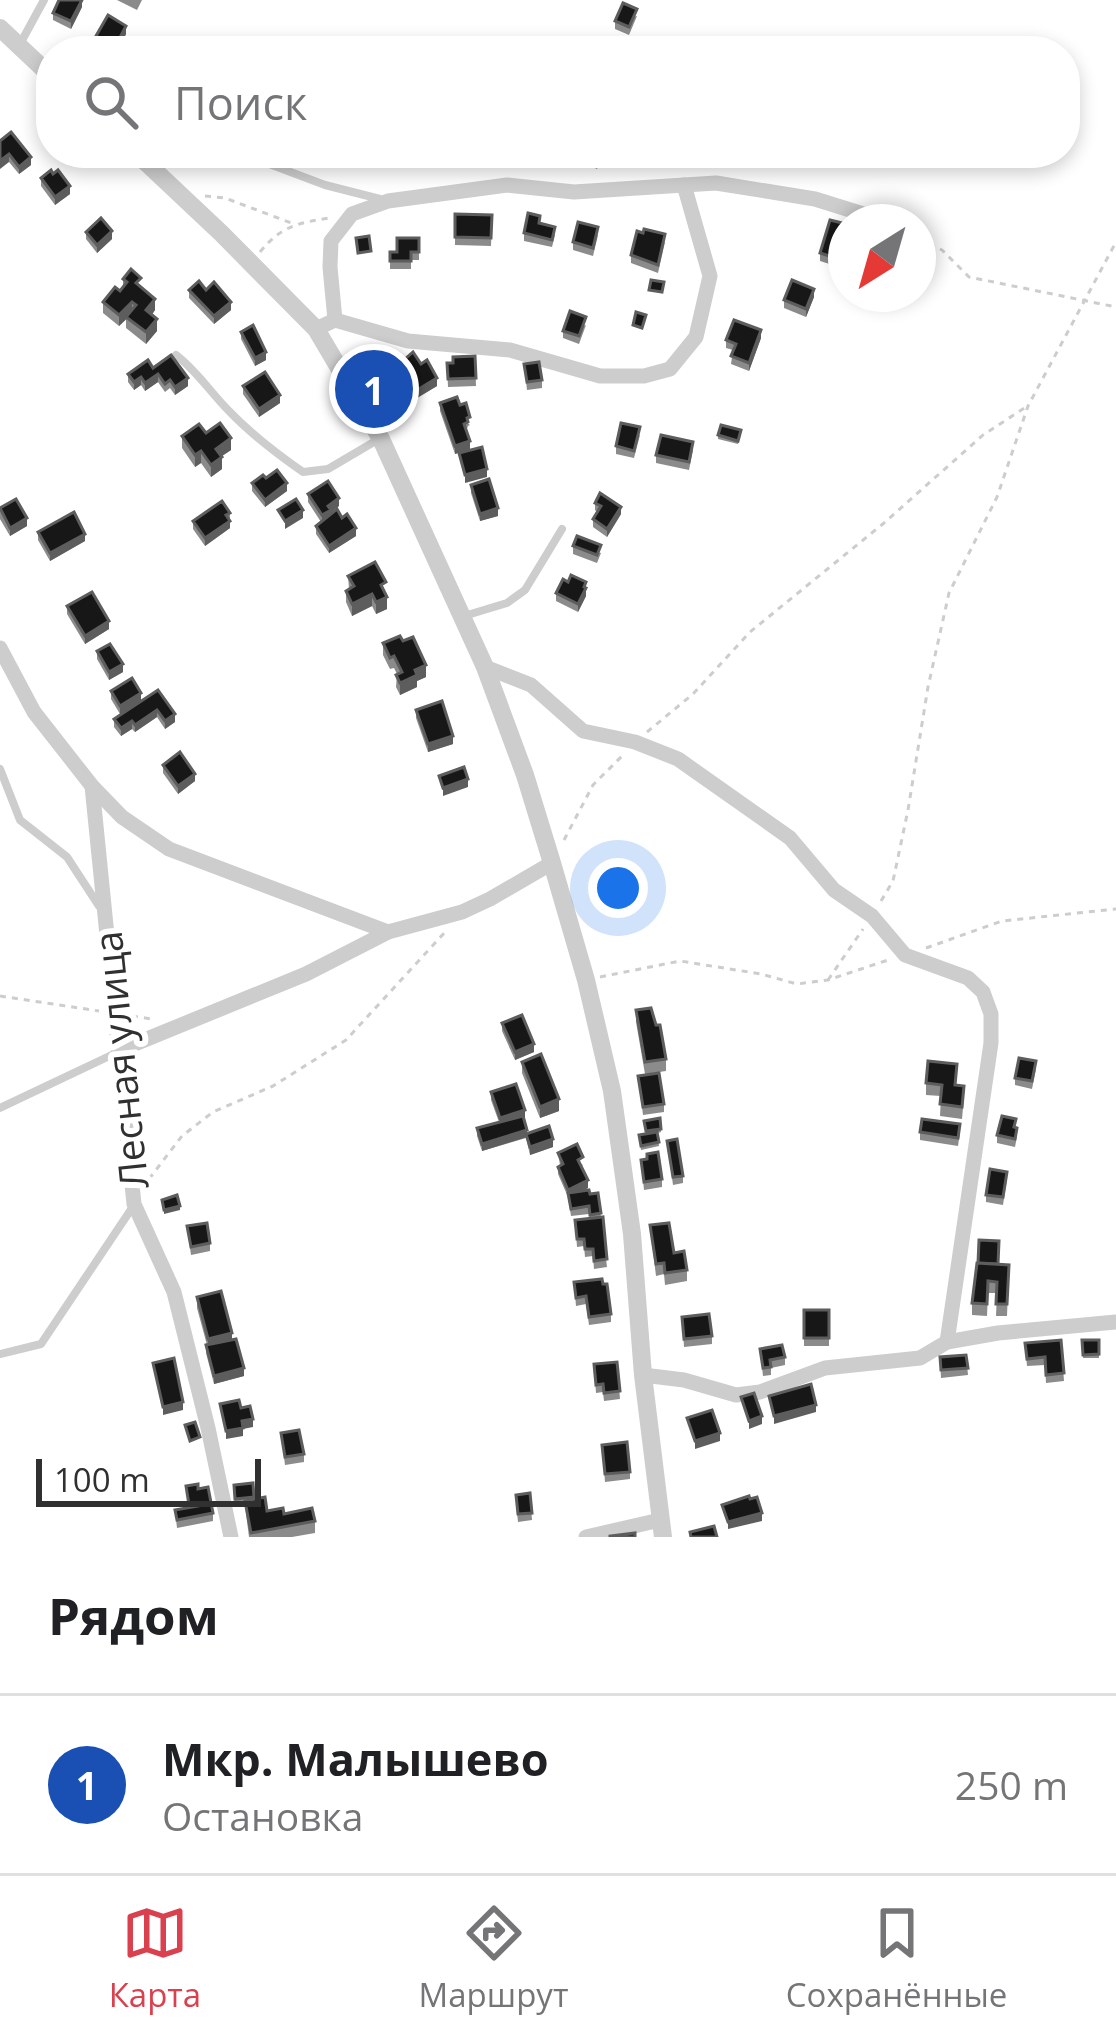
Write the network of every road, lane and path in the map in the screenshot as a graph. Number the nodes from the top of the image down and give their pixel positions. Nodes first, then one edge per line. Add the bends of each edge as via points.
1 (44, 0) edge
2 (0, 28) edge
3 (19, 46) junction
4 (36, 62) edge
5 (153, 168) edge
6 (280, 168) edge
7 (684, 184) junction
8 (179, 193) junction
9 (388, 201) junction
10 (831, 204) edge
11 (352, 214) junction
12 (294, 224) junction
13 (1116, 242) edge
14 (936, 247) edge
15 (252, 263) junction
16 (1085, 300) junction
17 (1116, 307) edge
18 (335, 320) junction
19 (316, 329) junction
20 (176, 355) edge
21 (1028, 406) junction
22 (381, 439) junction
23 (562, 529) dead end
24 (462, 617) junction
25 (0, 648) edge
26 (485, 667) junction
27 (635, 742) junction
28 (0, 769) edge
29 (92, 786) junction
30 (552, 863) junction
31 (1116, 909) edge
32 (462, 912) junction
33 (872, 916) junction
34 (106, 917) junction
35 (388, 932) junction
36 (905, 955) junction
37 (586, 980) junction
38 (828, 980) junction
39 (0, 996) edge
40 (117, 1014) junction
41 (186, 1024) junction
42 (120, 1050) junction
43 (0, 1108) edge
44 (134, 1204) junction
45 (1116, 1322) edge
46 (947, 1342) junction
47 (0, 1354) edge
48 (643, 1375) junction
49 (662, 1528) edge
50 (231, 1537) edge
51 (586, 1537) edge

1 - 3 lane
2 - 3 street
3 - 4 street
5 - 8 street
6 - 9 lane
7 - 9 street via 574,192 507,185
7 - 10 street
7 - 18 street via 710,276 696,337 670,369 600,376 510,350 408,340
8 - 12 path via 225,198
8 - 15 street
9 - 11 street
11 - 12 path
11 - 18 street via 331,241
12 - 15 path
13 - 16 path
14 - 16 path via 969,277
15 - 19 street
16 - 17 path
16 - 21 path
18 - 19 street
19 - 22 street
20 - 22 lane via 303,472 328,469
21 - 27 path via 750,632
21 - 33 path via 997,496 949,593 892,880
22 - 24 street
23 - 24 lane via 525,590
24 - 26 street
25 - 29 street via 34,712
26 - 27 street via 531,685 583,731
26 - 30 street
27 - 30 path via 593,785
27 - 33 street via 677,759 790,838 834,890
28 - 34 lane via 20,820 68,857
29 - 34 street, Лесная улица
29 - 35 street via 170,849
30 - 32 street
30 - 37 street
31 - 36 path via 1002,921
32 - 35 street
32 - 44 path via 346,1040 182,1136
33 - 36 street
33 - 38 path
34 - 40 street, Лесная улица
35 - 41 street
36 - 38 path
36 - 46 street via 968,978 991,1014
37 - 38 path via 680,961 797,984
37 - 48 street via 615,1112
39 - 40 path
40 - 41 path
40 - 42 street, Лесная улица
41 - 42 street
42 - 43 lane
42 - 44 street, Лесная улица
44 - 47 lane via 41,1344
44 - 50 street, Лесная улица via 174,1292
45 - 46 street
46 - 48 street via 920,1358 825,1368 760,1393
48 - 49 street
49 - 51 street

